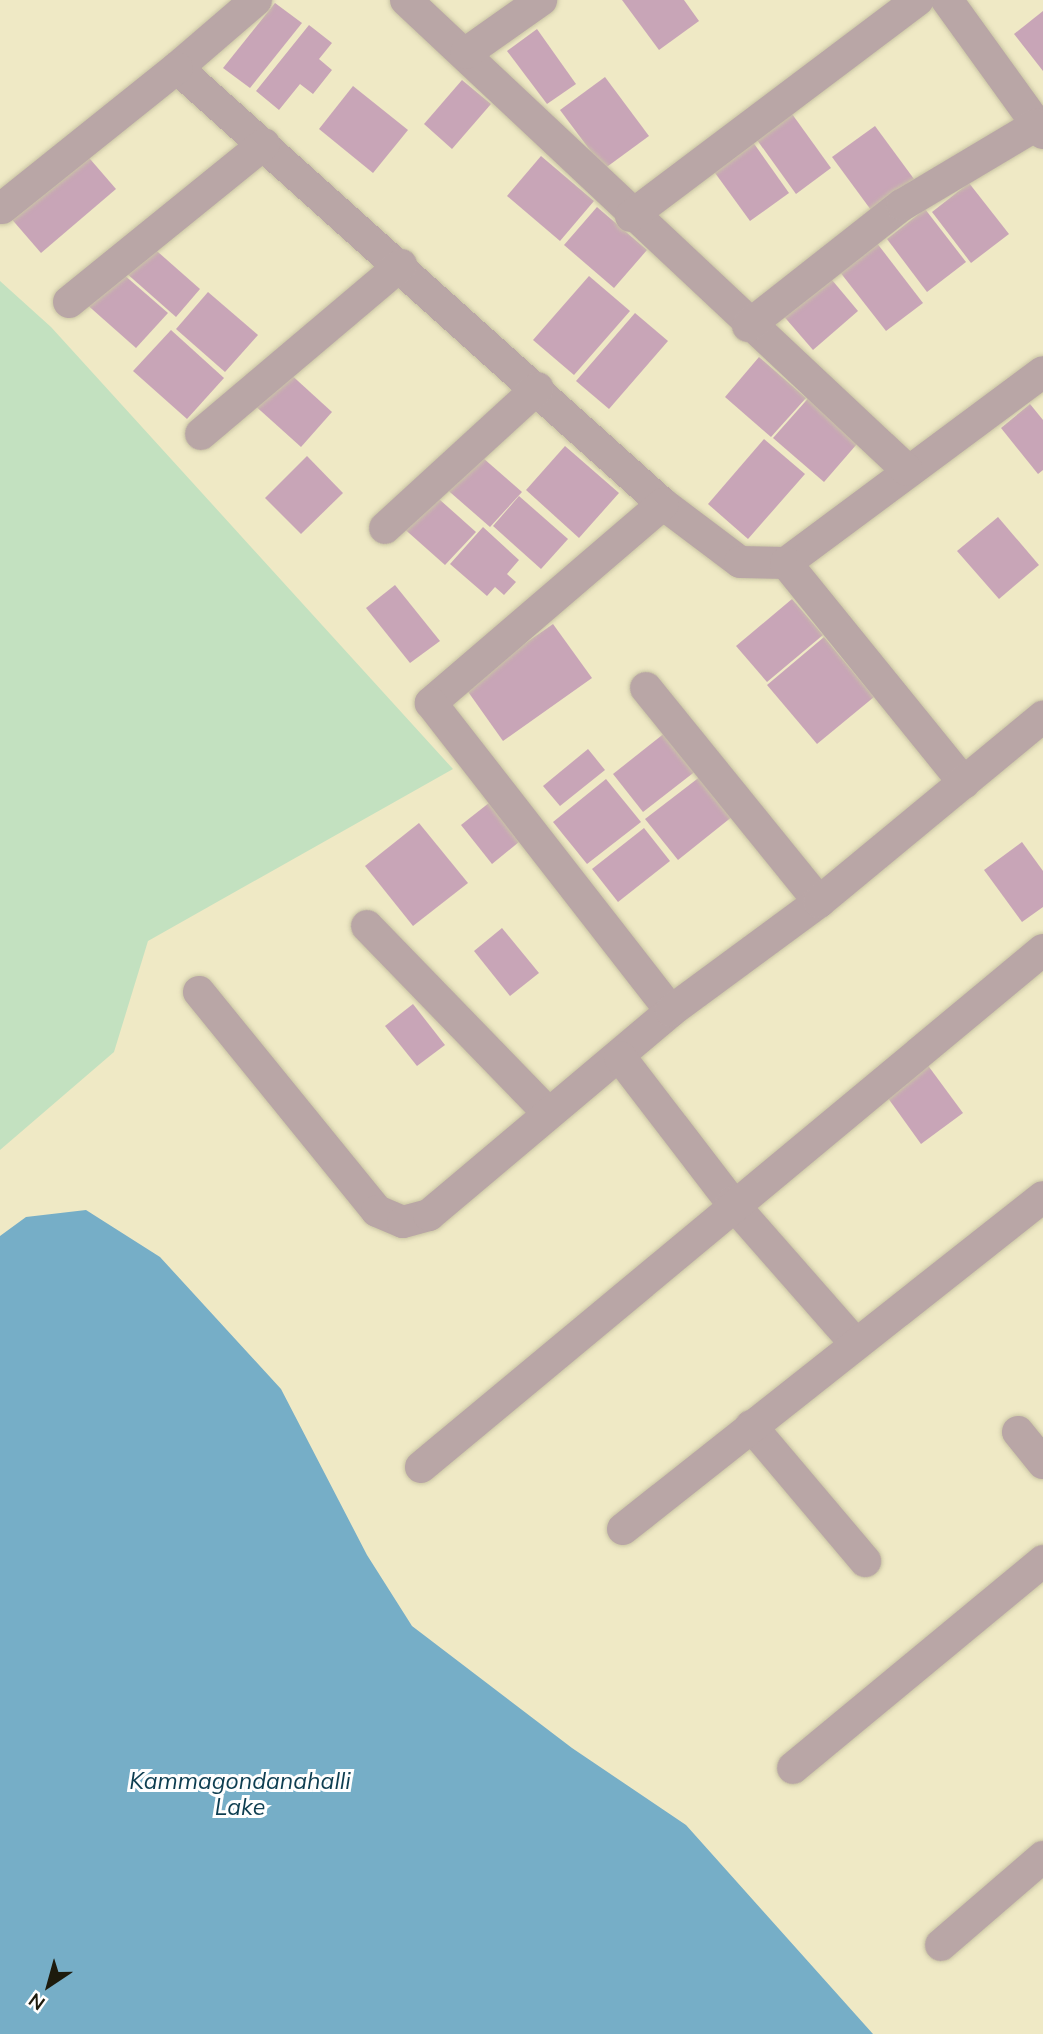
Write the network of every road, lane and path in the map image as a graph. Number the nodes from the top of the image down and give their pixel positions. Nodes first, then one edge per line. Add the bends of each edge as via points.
1 (256, 0) edge
2 (406, 0) edge
3 (541, 0) edge
4 (918, 0) edge
5 (947, 0) edge
6 (466, 53) junction
7 (177, 68) junction
8 (1040, 129) edge
9 (264, 144) junction
10 (2, 208) dead end
11 (631, 216) junction
12 (401, 265) junction
13 (69, 302) dead end
14 (748, 326) junction
15 (1043, 372) edge
16 (538, 388) junction
17 (201, 435) dead end
18 (907, 470) junction
19 (663, 504) junction
20 (385, 528) dead end
21 (786, 563) junction
22 (646, 688) dead end
23 (1043, 717) edge
24 (964, 783) junction
25 (819, 902) junction
26 (367, 926) dead end
27 (1043, 950) edge
28 (199, 992) dead end
29 (671, 1011) junction
30 (620, 1058) junction
31 (548, 1113) junction
32 (1043, 1197) edge
33 (732, 1203) junction
34 (855, 1343) junction
35 (751, 1426) junction
36 (1018, 1432) dead end
37 (1043, 1463) edge
38 (421, 1467) dead end
39 (623, 1529) dead end
40 (864, 1560) dead end
41 (1043, 1561) edge
42 (793, 1768) dead end
43 (1043, 1857) edge
44 (941, 1945) dead end

1 - 7 street
2 - 6 street
3 - 6 street
4 - 11 street
5 - 8 street
6 - 11 street
7 - 9 street
7 - 10 street
8 - 14 street via 902,205
9 - 12 street
9 - 13 street
11 - 14 street
12 - 16 street
12 - 17 street
14 - 18 street
15 - 18 street
16 - 19 street
16 - 20 street
18 - 21 street
19 - 21 street via 740,562
19 - 29 street via 431,702
21 - 24 street
22 - 25 street
23 - 24 street
24 - 25 street
25 - 29 street
26 - 31 street
27 - 33 street
28 - 31 street via 377,1211 403,1222 429,1215
29 - 30 street
30 - 31 street
30 - 33 street
32 - 34 street
33 - 34 street
33 - 38 street
34 - 35 street
35 - 39 street
35 - 40 street
36 - 37 street
41 - 42 street
43 - 44 street

